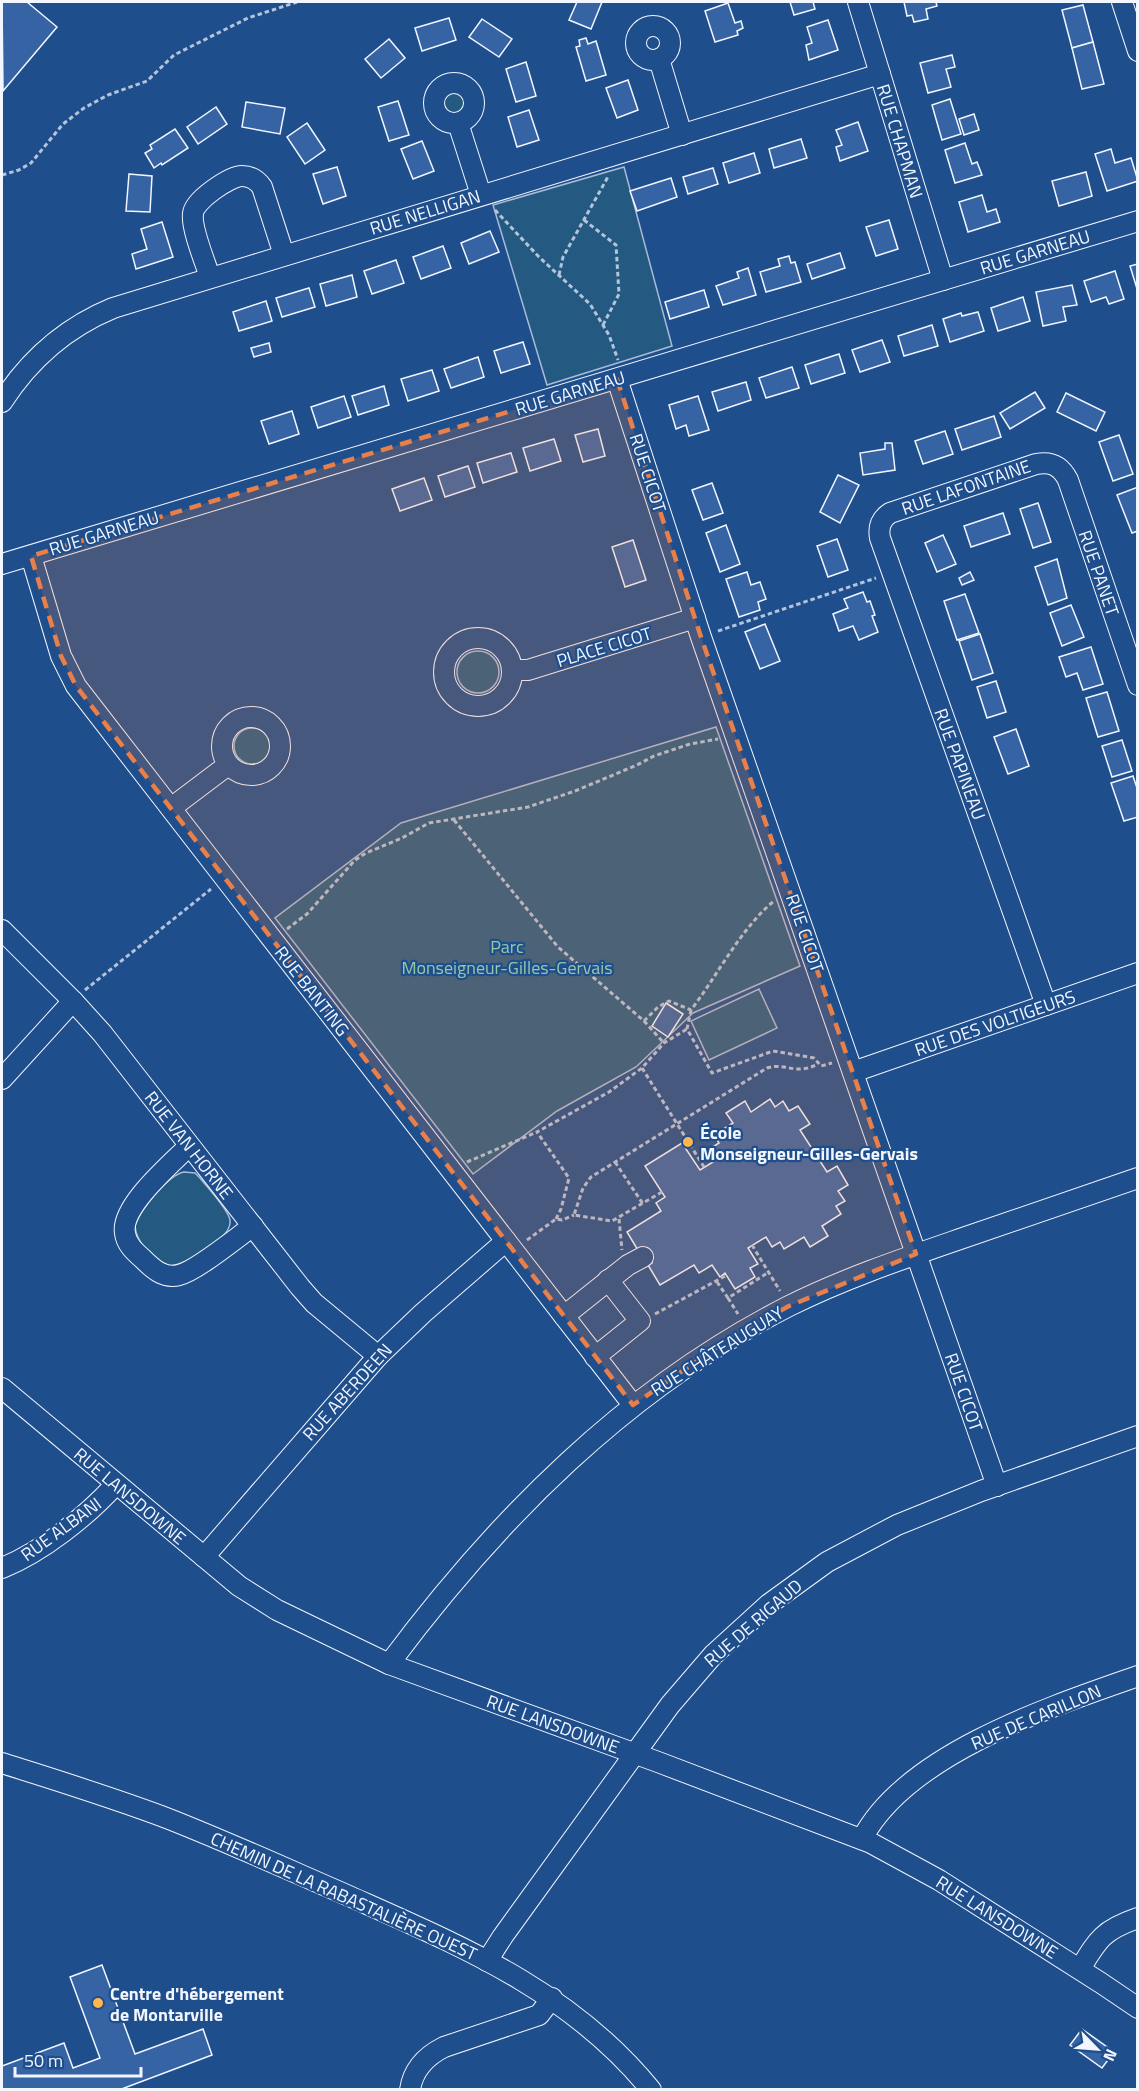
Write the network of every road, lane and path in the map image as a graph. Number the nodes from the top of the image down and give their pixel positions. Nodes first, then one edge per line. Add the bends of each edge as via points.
1 (297, 2) edge
2 (858, 2) edge
3 (1122, 2) edge
4 (1134, 24) edge
5 (1137, 51) edge
6 (658, 59) dead end
7 (880, 74) junction
8 (458, 123) dead end
9 (682, 135) junction
10 (620, 154) junction
11 (2, 175) edge
12 (481, 195) junction
13 (584, 220) junction
14 (1137, 221) edge
15 (284, 255) junction
16 (559, 274) junction
17 (210, 278) junction
18 (943, 279) junction
19 (603, 325) junction
20 (621, 377) junction
21 (2, 402) edge
22 (1055, 465) joint
23 (882, 522) joint
24 (31, 556) junction
25 (2, 564) edge
26 (892, 573) junction
27 (695, 618) junction
28 (713, 633) dead end
29 (512, 670) dead end
30 (1137, 685) edge
31 (722, 738) dead end
32 (228, 765) dead end
33 (171, 808) junction
34 (454, 820) junction
35 (214, 886) dead end
36 (778, 899) dead end
37 (2, 930) edge
38 (284, 931) dead end
39 (1137, 973) edge
40 (79, 996) junction
41 (1046, 1005) junction
42 (691, 1010) junction
43 (644, 1021) junction
44 (687, 1029) junction
45 (663, 1043) junction
46 (835, 1062) dead end
47 (818, 1064) junction
48 (642, 1068) junction
49 (853, 1072) junction
50 (2, 1079) edge
51 (676, 1123) junction
52 (537, 1132) junction
53 (189, 1146) junction
54 (615, 1162) junction
55 (464, 1164) dead end
56 (704, 1167) dead end
57 (1137, 1178) edge
58 (662, 1192) dead end
59 (643, 1204) junction
60 (574, 1215) junction
61 (619, 1218) junction
62 (556, 1219) junction
63 (253, 1226) junction
64 (515, 1242) junction
65 (752, 1245) dead end
66 (916, 1254) junction
67 (636, 1261) joint
68 (769, 1272) junction
69 (727, 1275) dead end
70 (608, 1280) junction
71 (717, 1281) junction
72 (783, 1296) dead end
73 (728, 1298) junction
74 (564, 1316) junction
75 (741, 1318) dead end
76 (640, 1321) junction
77 (378, 1356) junction
78 (595, 1357) junction
79 (2, 1388) edge
80 (633, 1405) junction
81 (1137, 1436) edge
82 (116, 1484) junction
83 (998, 1486) junction
84 (204, 1557) junction
85 (2, 1568) edge
86 (389, 1664) junction
87 (1137, 1676) edge
88 (633, 1753) junction
89 (2, 1763) edge
90 (862, 1839) junction
91 (1137, 1918) edge
92 (487, 1960) junction
93 (1080, 1969) junction
94 (552, 1998) junction
95 (1137, 2008) edge
96 (410, 2090) edge
97 (651, 2090) edge

1 - 11 path via 248,18 174,55 147,81 84,108 58,130 31,163
2 - 7 street, RUE CHAPMAN
3 - 4 street
4 - 5 street
6 - 9 street
7 - 9 street, RUE NELLIGAN
7 - 18 street, RUE CHAPMAN
8 - 12 street
9 - 10 street, RUE NELLIGAN
10 - 12 street, RUE NELLIGAN
10 - 13 path
12 - 15 street, RUE NELLIGAN
12 - 16 path
13 - 16 path via 562,257
13 - 19 path via 616,245 620,294
14 - 18 street, RUE GARNEAU
15 - 17 street, RUE NELLIGAN
15 - 17 street via 262,187 248,176 235,177 194,209 193,222
16 - 19 path via 590,304
17 - 21 street, RUE NELLIGAN via 126,303 82,322 36,359
18 - 20 street, RUE GARNEAU
19 - 20 path
20 - 24 street, RUE GARNEAU
20 - 27 street, RUE CICOT
22 - 23 street, RUE LAFONTAINE via 1036,464 890,513
22 - 30 street, RUE PANET via 1068,480
23 - 26 street, RUE PAPINEAU via 879,534
24 - 25 street, RUE GARNEAU
24 - 33 street, RUE BANTING via 57,645 71,676
26 - 28 path
26 - 41 street, RUE PAPINEAU
27 - 29 street, PLACE CICOT via 528,670
27 - 49 street, RUE CICOT
31 - 34 path via 654,756 528,807
32 - 33 street
33 - 64 street, RUE BANTING
34 - 38 path via 429,823 360,857 307,914
34 - 43 path via 558,947
35 - 40 path
36 - 42 path via 756,918
37 - 40 street, RUE VAN HORNE
39 - 41 street, RUE DES VOLTIGEURS
40 - 50 street
40 - 53 street, RUE VAN HORNE via 102,1033
41 - 49 street, RUE DES VOLTIGEURS
42 - 43 path via 669,1001
42 - 44 path
43 - 45 path
44 - 45 path
44 - 47 path via 712,1073 773,1050 814,1058
45 - 48 path
46 - 47 path
47 - 51 path via 805,1070 767,1068
48 - 51 path
48 - 52 path via 609,1092
49 - 66 street, RUE CICOT
51 - 54 path
51 - 56 path
52 - 55 path
52 - 62 path via 569,1178
53 - 63 street, RUE VAN HORNE
53 - 63 street via 129,1211 124,1227 132,1247 155,1270 175,1276 190,1270
54 - 59 path
54 - 60 path via 587,1181
57 - 66 street, RUE CHÂTEAUGUAY
58 - 59 path
59 - 61 path
60 - 61 path via 612,1221
60 - 62 path
61 - 67 path via 623,1258
62 - 64 path
63 - 77 street, RUE VAN HORNE via 307,1295
64 - 74 street, RUE BANTING
64 - 77 street, RUE ABERDEEN via 423,1313
65 - 68 path
66 - 80 street, RUE CHÂTEAUGUAY via 778,1312 726,1341
66 - 83 street, RUE CICOT
67 - 70 street
68 - 72 path
68 - 73 path
69 - 71 path
70 - 74 street
70 - 76 street
71 - 73 path
71 - 76 path
73 - 75 path
74 - 78 street, RUE BANTING
76 - 78 street
77 - 84 street, RUE ABERDEEN
78 - 80 street, RUE BANTING
79 - 82 street, RUE LANSDOWNE
80 - 86 street, RUE CHÂTEAUGUAY via 578,1451 508,1521
81 - 83 street, RUE DE RIGAUD
82 - 84 street, RUE LANSDOWNE
82 - 85 street, RUE ALBANI via 52,1540
83 - 88 street, RUE DE RIGAUD via 878,1533 789,1589 714,1655
84 - 86 street, RUE LANSDOWNE via 267,1605
86 - 88 street, RUE LANSDOWNE
87 - 90 street, RUE DE CARILLON via 1035,1713 969,1745 898,1795 870,1822
88 - 90 street, RUE LANSDOWNE
88 - 92 street, RUE DE RIGAUD
89 - 92 street, CHEMIN DE LA RABASTALIÈRE OUEST via 214,1837
90 - 93 street, RUE LANSDOWNE via 926,1872
91 - 93 street via 1104,1935
92 - 94 street, CHEMIN DE LA RABASTALIÈRE OUEST
93 - 95 street, RUE LANSDOWNE
94 - 96 street via 539,2014 431,2054 417,2070
94 - 97 street, CHEMIN DE LA RABASTALIÈRE OUEST via 603,2039

